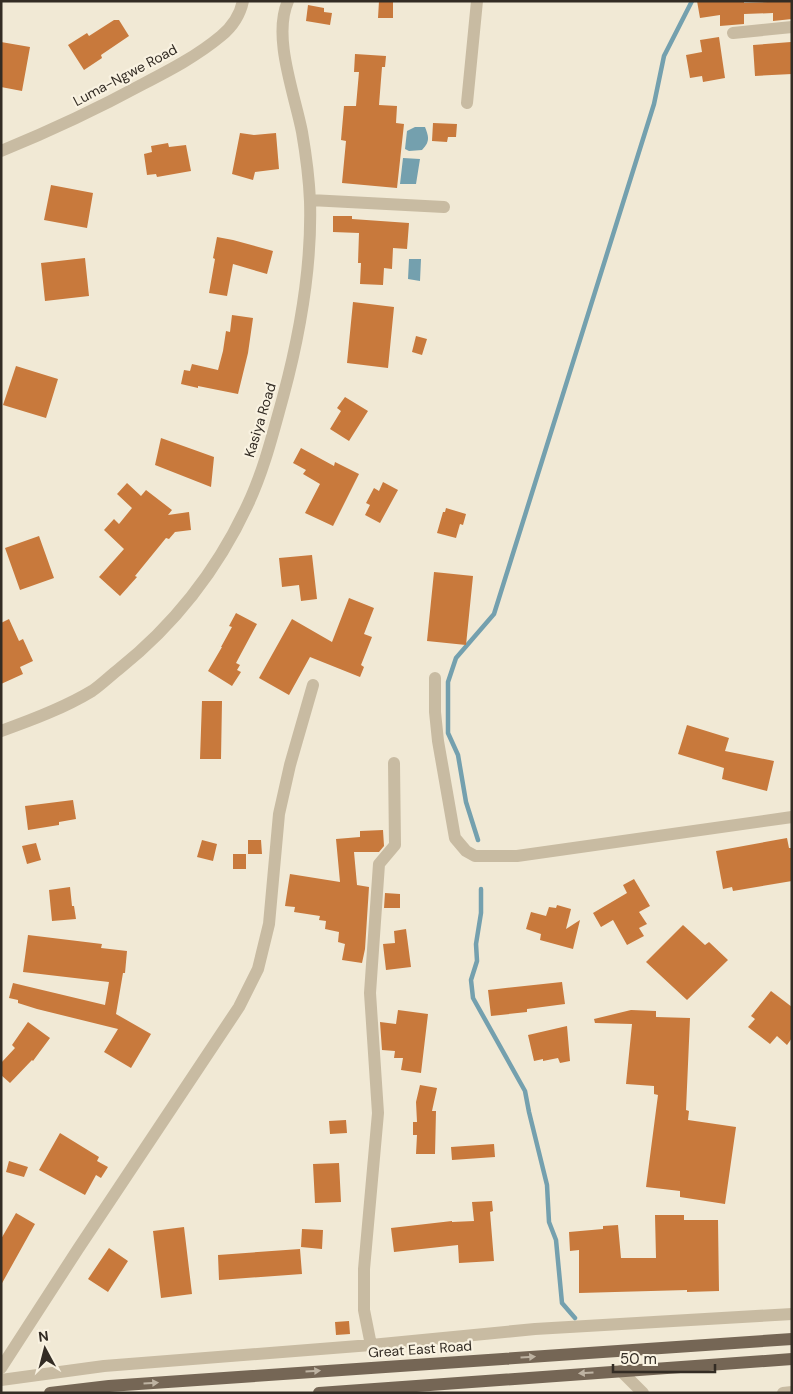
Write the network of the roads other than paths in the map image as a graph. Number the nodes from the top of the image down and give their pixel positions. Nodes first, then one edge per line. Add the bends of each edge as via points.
1 (243, 1) edge
2 (288, 1) edge
3 (477, 1) edge
4 (792, 27) edge
5 (733, 33) dead end
6 (467, 104) dead end
7 (1, 151) edge
8 (310, 200) junction
9 (444, 207) dead end
10 (435, 678) dead end
11 (313, 685) dead end
12 (1, 731) edge
13 (394, 763) dead end
14 (792, 817) edge
15 (792, 1314) edge
16 (792, 1339) edge
17 (371, 1345) junction
18 (792, 1359) edge
19 (1, 1368) edge
20 (621, 1371) junction
21 (1, 1380) edge
22 (792, 1392) edge
23 (50, 1393) edge
24 (319, 1393) edge
25 (643, 1393) edge
26 (783, 1393) edge

1 - 7 street, Luma-Ngwe Road via 240,14 222,35 182,63 94,110
2 - 8 street, Kasiya Road via 282,30 285,58 302,133
3 - 6 street
4 - 5 street
8 - 9 street
8 - 12 street, Kasiya Road via 304,296 294,357 252,495 222,554 183,608 144,649 92,690 36,719
10 - 14 street via 438,741 455,838 475,856 518,856
11 - 19 street via 279,814 269,924 258,969 239,1007
13 - 17 street via 395,845 379,864 370,993 378,1113 364,1269 364,1310
15 - 17 street via 534,1329
23 -> 16 main road, Great East Road via 109,1386
17 - 21 street via 104,1366
18 - 20 main road
20 -> 24 main road
20 - 25 street
22 - 26 street

